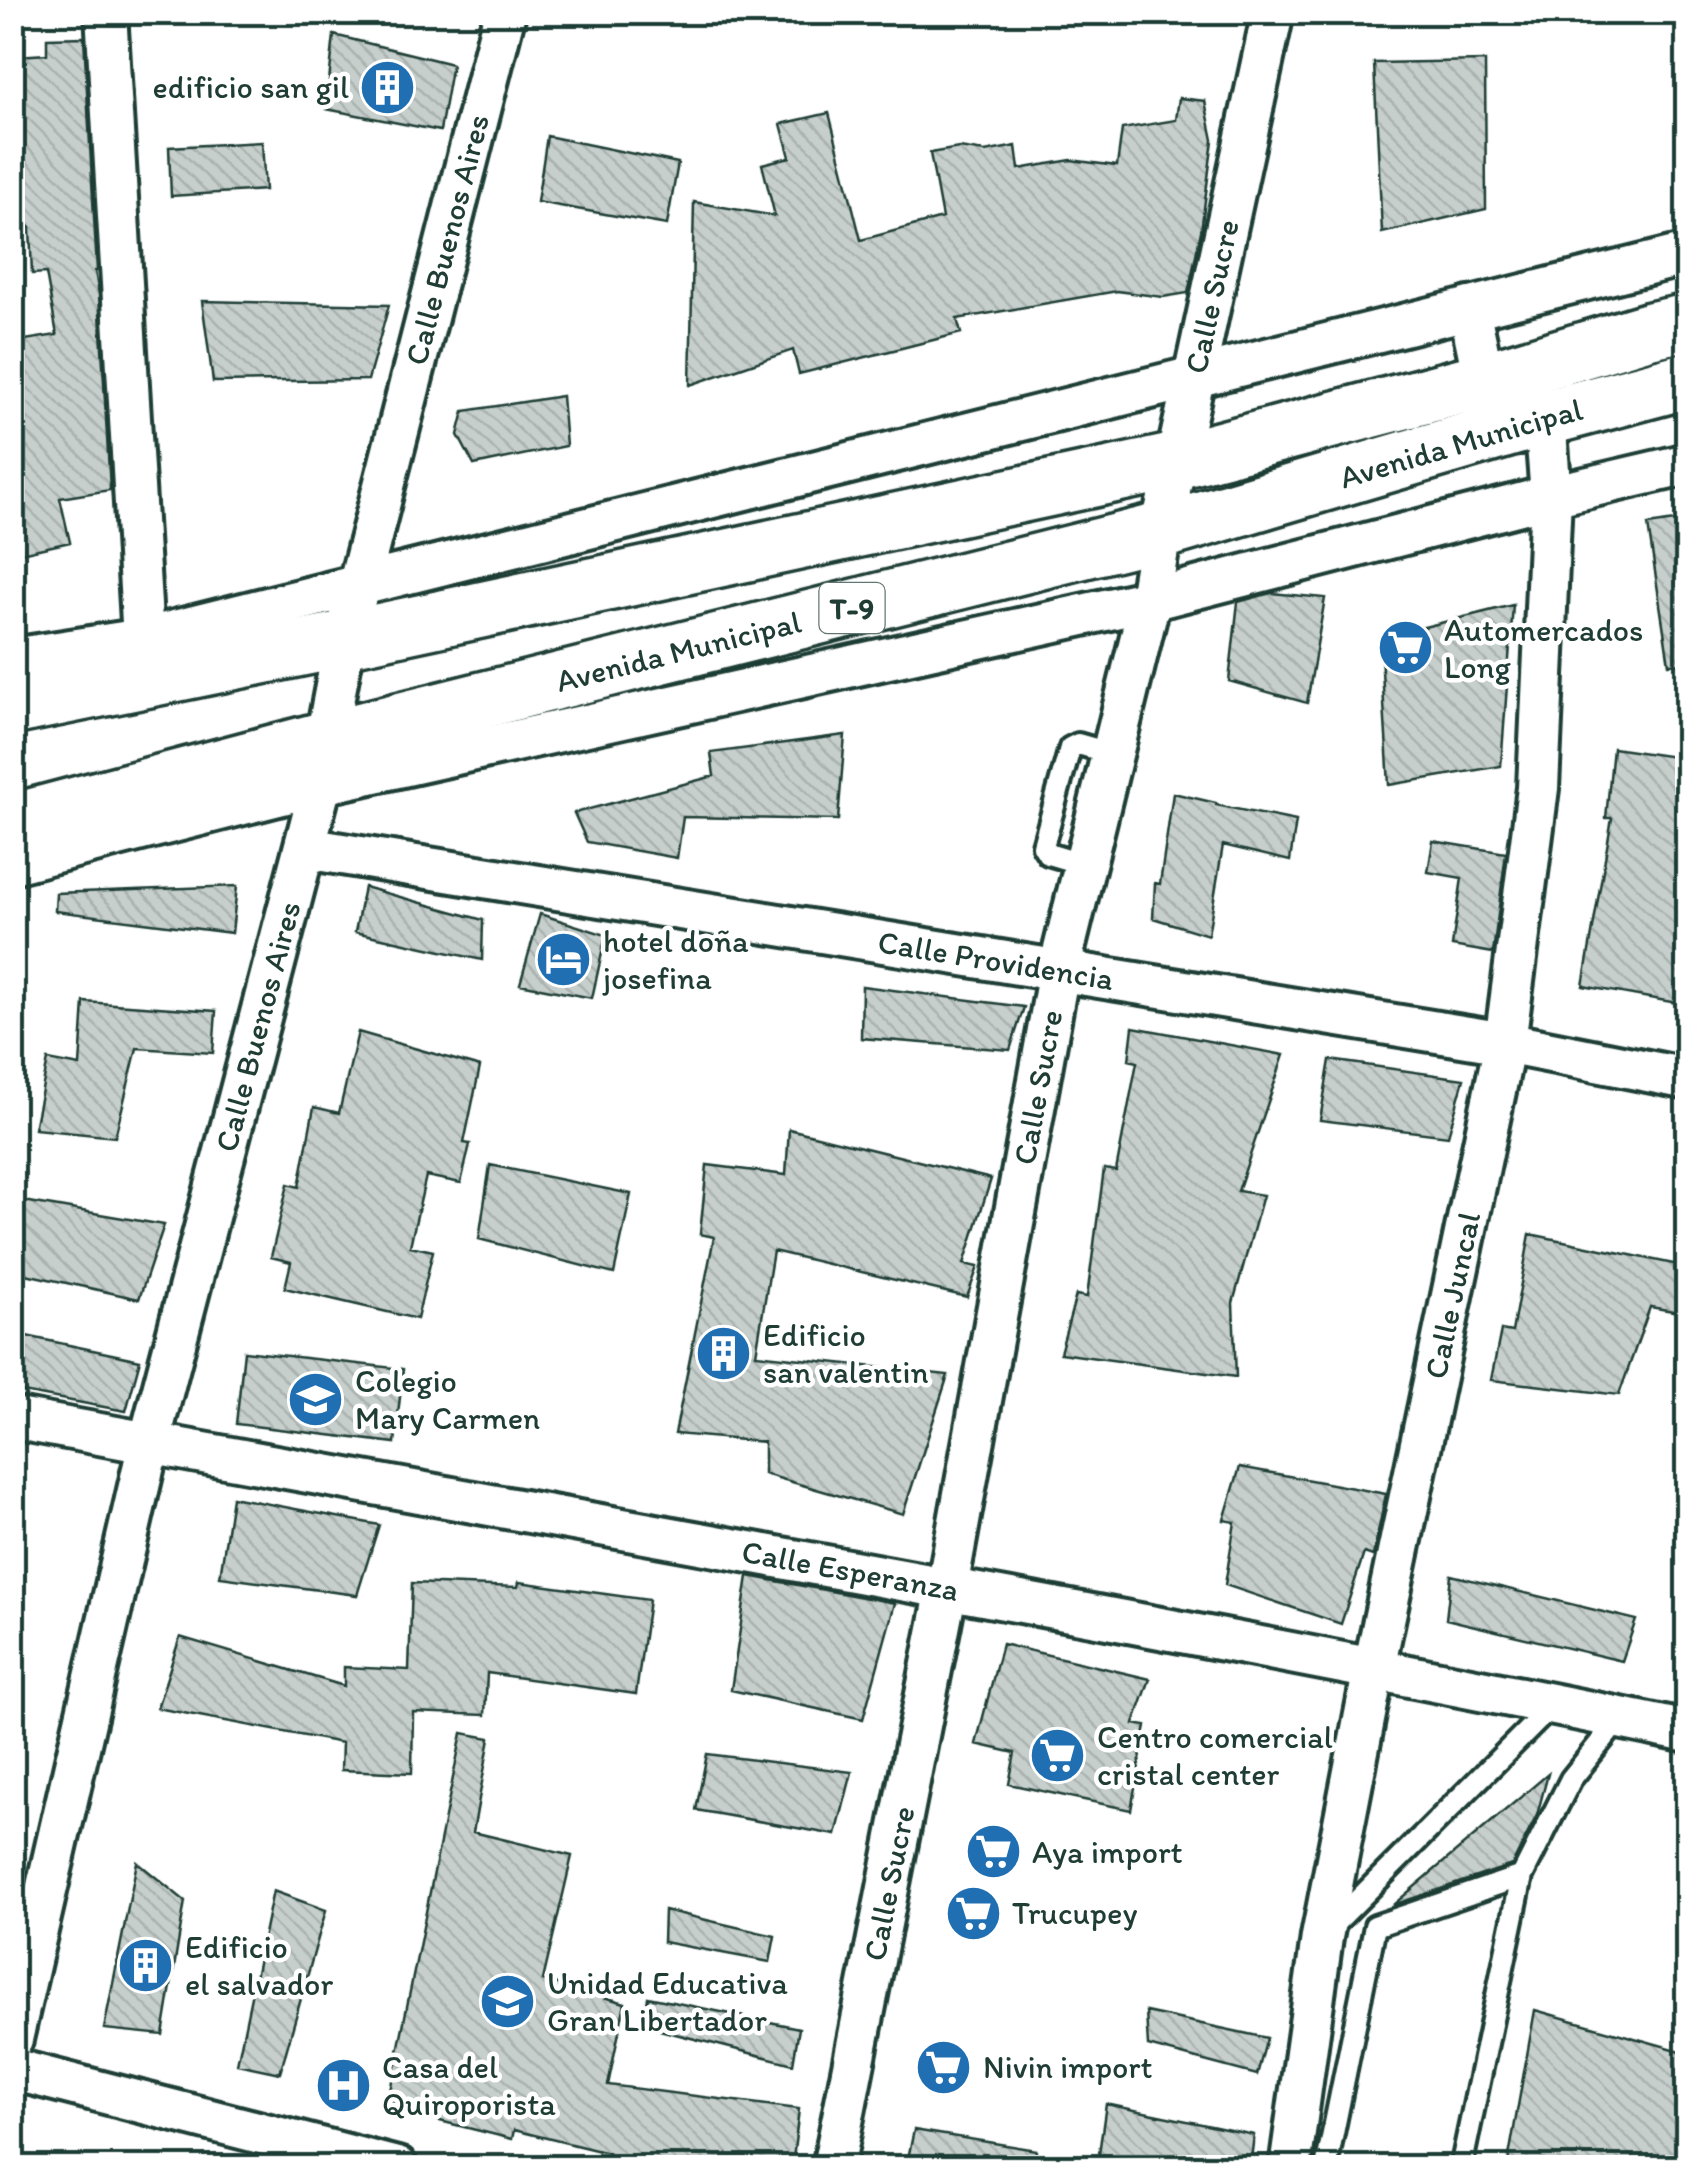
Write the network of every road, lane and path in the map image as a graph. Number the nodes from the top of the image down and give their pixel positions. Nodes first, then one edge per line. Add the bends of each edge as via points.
1 (106, 12) edge
2 (505, 12) edge
3 (1273, 12) edge
4 (1688, 254) edge
5 (1470, 308) junction
6 (1688, 322) edge
7 (1195, 376) junction
8 (1484, 380) junction
9 (1688, 380) edge
10 (1546, 418) junction
11 (1177, 461) junction
12 (1688, 464) edge
13 (1551, 496) junction
14 (1161, 531) junction
15 (360, 584) junction
16 (1150, 600) junction
17 (142, 638) junction
18 (345, 639) junction
19 (12, 659) edge
20 (12, 707) edge
21 (323, 762) junction
22 (12, 822) edge
23 (304, 848) junction
24 (12, 863) edge
25 (1059, 970) junction
26 (1504, 1042) junction
27 (1688, 1079) edge
28 (12, 1418) edge
29 (148, 1443) junction
30 (948, 1588) junction
31 (1374, 1668) junction
32 (1554, 1705) junction
33 (1620, 1718) junction
34 (1688, 1732) edge
35 (1522, 1876) junction
36 (1322, 1937) junction
37 (12, 2039) edge
38 (12, 2069) edge
39 (397, 2168) edge
40 (833, 2168) edge
41 (1290, 2168) edge
42 (1326, 2168) edge
43 (1462, 2168) edge

1 - 17 street
2 - 15 street, Calle Buenos Aires
3 - 7 street, Calle Sucre
4 - 5 street
5 - 7 street
5 - 8 street
6 - 8 highway, Avenida Municipal / T-9
7 - 11 street, Calle Sucre
7 - 15 street
8 - 11 highway, Avenida Municipal / T-9
9 - 10 highway, Avenida Municipal / T-9
10 - 13 street, Calle Juncal
10 - 14 highway, Avenida Municipal / T-9
11 - 14 street, Calle Sucre
11 - 18 highway, Avenida Municipal / T-9
12 - 13 street, Avenida Municipal / T-9
13 - 16 street, Avenida Municipal / T-9
13 - 26 street, Calle Juncal via 1538,788
14 - 16 street, Calle Sucre
14 - 21 highway, Avenida Municipal / T-9
15 - 17 street
15 - 18 street, Calle Buenos Aires
16 - 21 street, Avenida Municipal / T-9
16 - 25 street, Calle Sucre
17 - 19 street
18 - 20 highway, Avenida Municipal / T-9
18 - 21 street, Calle Buenos Aires
21 - 22 highway, Avenida Municipal / T-9
21 - 23 street, Calle Buenos Aires
21 - 24 street, Avenida Municipal / T-9
23 - 25 street, Calle Providencia
23 - 29 street, Calle Buenos Aires
25 - 26 street, Calle Providencia
25 - 30 street, Calle Sucre
26 - 27 street, Calle Providencia
26 - 31 street, Calle Juncal
28 - 29 street, Calle Esperanza
29 - 30 street, Calle Esperanza
29 - 37 street, Calle Buenos Aires
30 - 31 street, Calle Esperanza
30 - 40 street, Calle Sucre
31 - 32 street, Calle Esperanza
31 - 36 street, Calle Juncal
32 - 33 street, Calle Esperanza
32 - 36 lane
33 - 34 street, Calle Esperanza
33 - 35 lane via 1571,1779
35 - 42 lane via 1375,1926
35 - 43 lane
36 - 41 street, Calle Juncal
38 - 39 street

